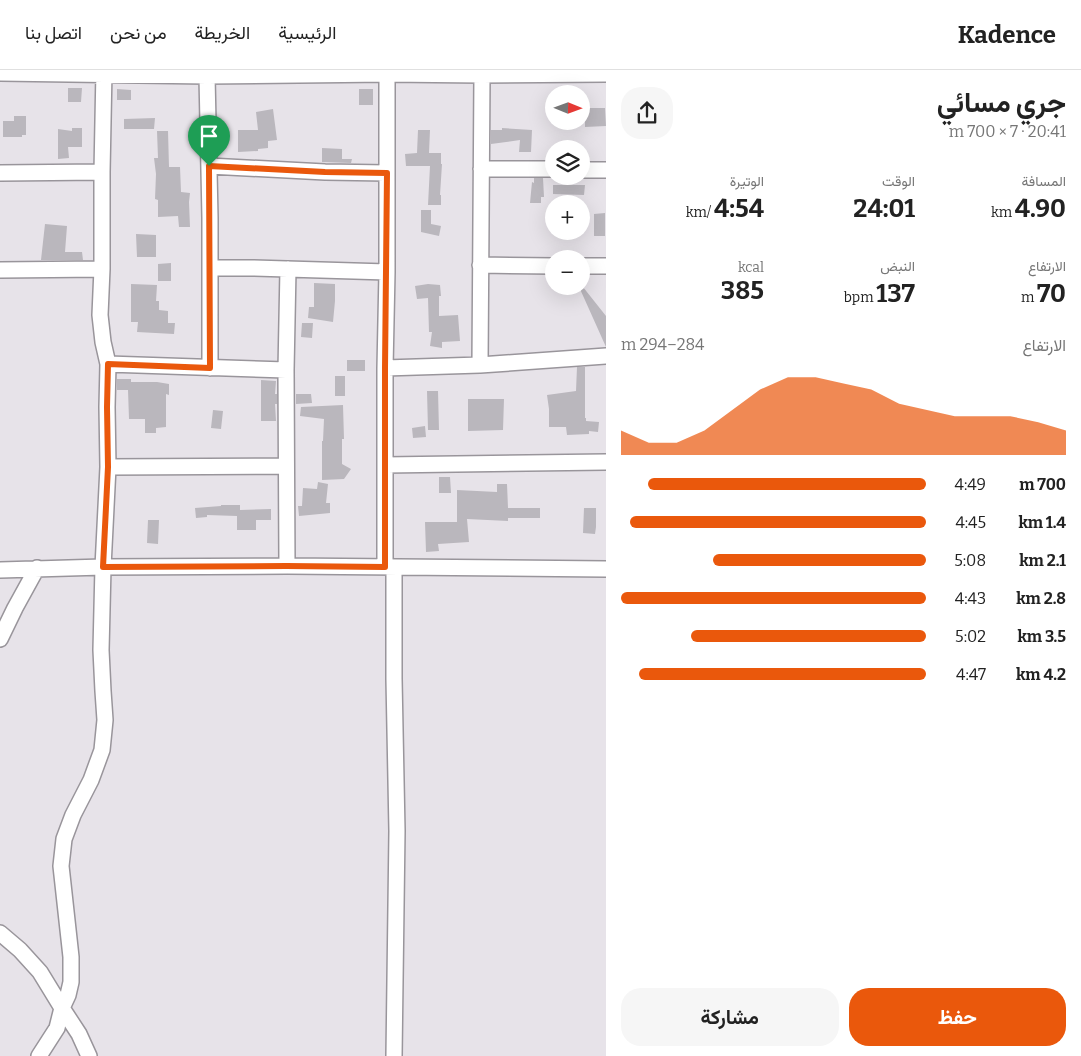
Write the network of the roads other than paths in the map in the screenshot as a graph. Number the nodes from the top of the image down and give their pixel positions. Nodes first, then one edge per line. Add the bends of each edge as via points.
1 (104, 72) edge
2 (289, 72) edge
3 (387, 72) edge
4 (0, 73) edge
5 (606, 74) edge
6 (482, 75) junction
7 (208, 76) junction
8 (209, 166) junction
9 (481, 169) junction
10 (545, 170) edge
11 (590, 170) edge
12 (606, 170) edge
13 (102, 172) junction
14 (0, 173) edge
15 (387, 173) junction
16 (480, 265) junction
17 (545, 266) edge
18 (590, 266) edge
19 (606, 266) edge
20 (210, 268) junction
21 (102, 269) junction
22 (288, 269) junction
23 (0, 270) edge
24 (387, 272) junction
25 (606, 356) edge
26 (108, 364) junction
27 (480, 365) junction
28 (210, 368) junction
29 (385, 368) junction
30 (286, 370) junction
31 (606, 462) edge
32 (385, 465) junction
33 (286, 466) junction
34 (108, 467) junction
35 (286, 566) junction
36 (103, 567) junction
37 (390, 567) junction
38 (37, 568) junction
39 (606, 569) edge
40 (0, 570) edge
41 (0, 639) edge
42 (0, 933) edge
43 (62, 1008) junction
44 (39, 1056) edge
45 (89, 1056) edge
46 (394, 1056) edge

1 - 4 street
1 - 7 street
1 - 13 street
2 - 3 street
2 - 7 street
3 - 6 street
3 - 15 street
5 - 6 street
6 - 9 street
7 - 8 street
8 - 15 street
8 - 20 street
9 - 10 street
9 - 16 street
11 - 12 street
13 - 14 street
13 - 21 street
15 - 24 street
16 - 17 street
16 - 27 street
18 - 19 street
20 - 22 street
20 - 28 street
21 - 23 street
21 - 26 street via 100,315
22 - 24 street
22 - 30 street
24 - 29 street
25 - 27 street
26 - 28 street
26 - 34 street
27 - 29 street
28 - 30 street
29 - 32 street
30 - 33 street
31 - 32 street
32 - 37 street
33 - 34 street
33 - 35 street
34 - 36 street
35 - 36 street
35 - 37 street
36 - 38 street
36 - 43 street via 105,720 102,750 64,839 61,866 71,974
37 - 39 street
37 - 46 street via 396,841
38 - 40 street
38 - 41 street
42 - 43 street via 40,972
43 - 44 street via 57,1028
43 - 45 street

